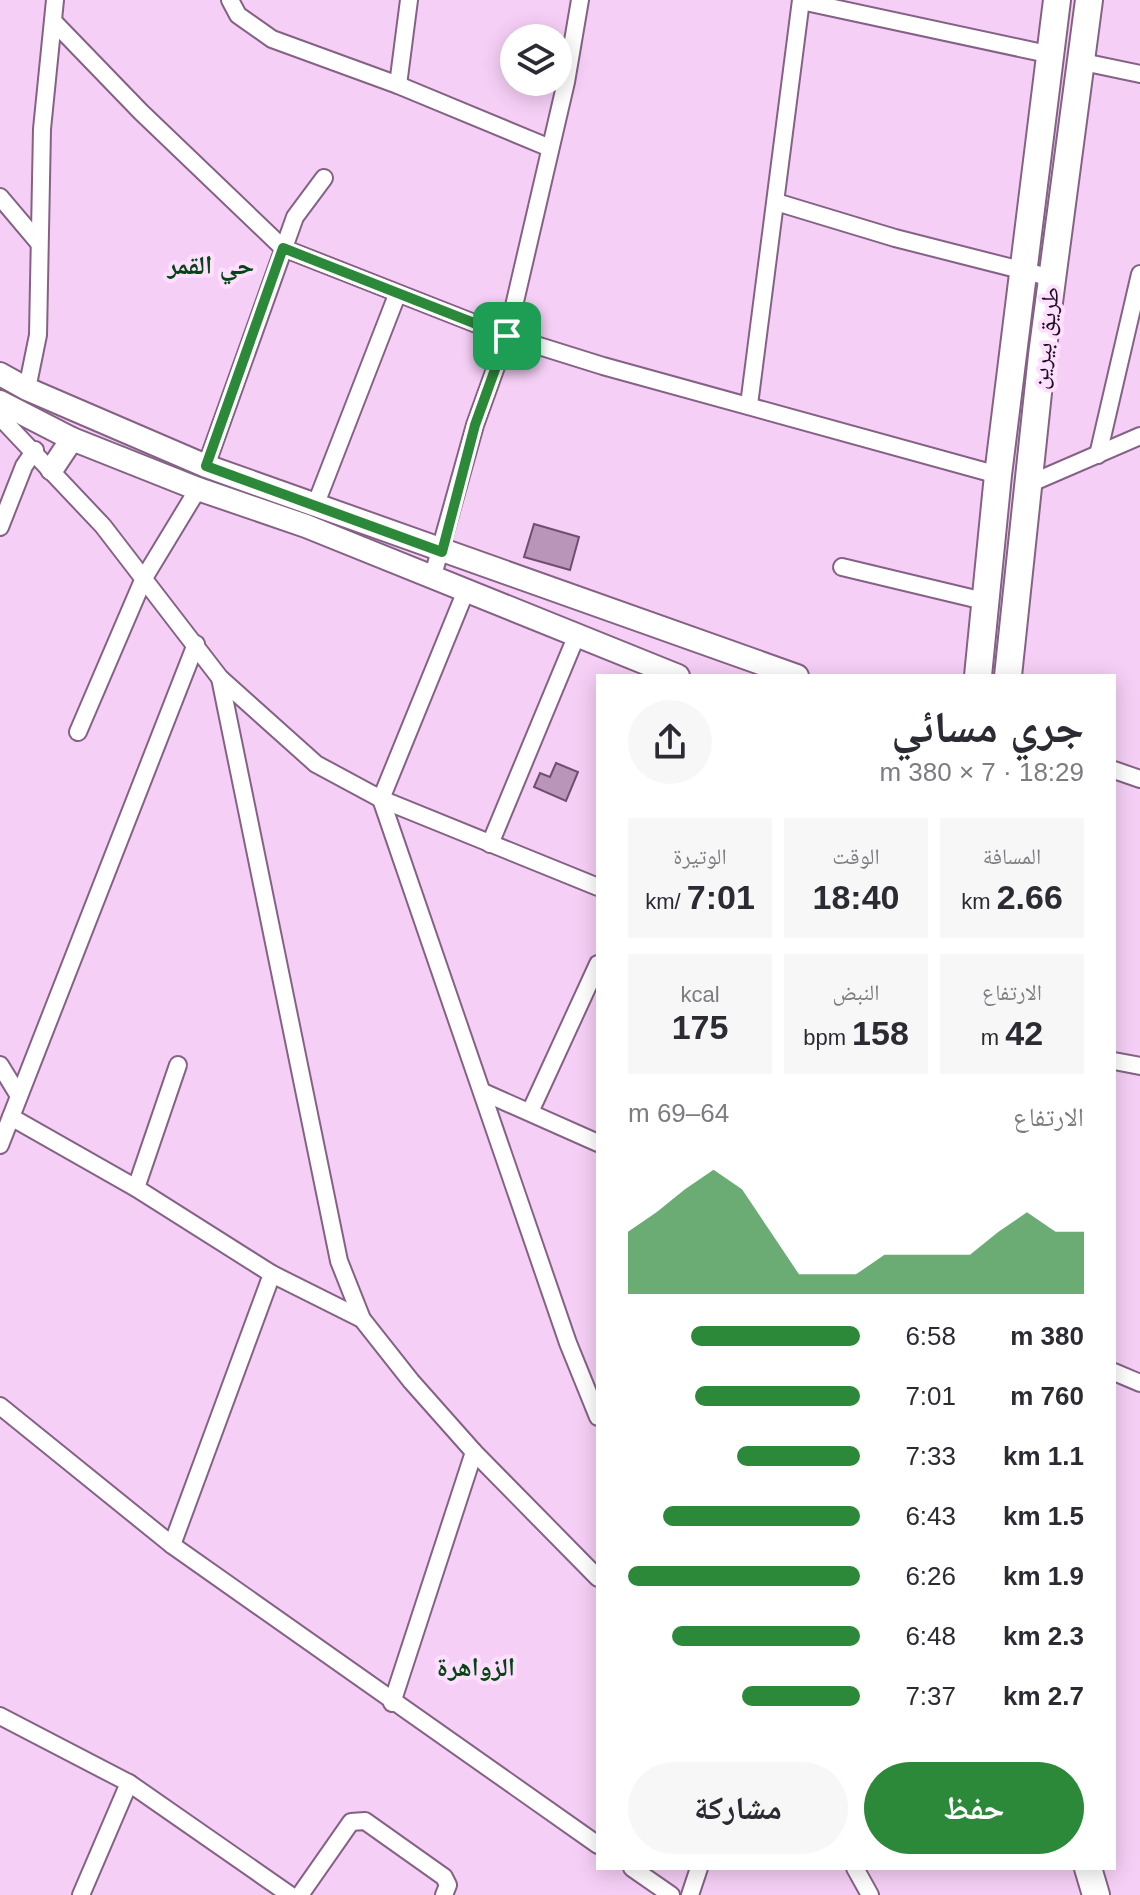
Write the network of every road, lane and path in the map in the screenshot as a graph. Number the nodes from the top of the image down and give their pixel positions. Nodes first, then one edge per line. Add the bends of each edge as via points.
1 (55, 0) edge
2 (230, 0) edge
3 (409, 0) edge
4 (580, 0) edge
5 (801, 0) edge
6 (1057, 0) edge
7 (1089, 0) edge
8 (53, 21) junction
9 (1052, 55) junction
10 (1083, 62) junction
11 (1140, 74) edge
12 (398, 85) junction
13 (550, 148) junction
14 (324, 178) dead end
15 (0, 197) edge
16 (776, 202) junction
17 (39, 243) junction
18 (283, 248) junction
19 (1023, 274) junction
20 (1140, 274) edge
21 (1052, 278) junction
22 (397, 295) junction
23 (507, 336) junction
24 (0, 374) edge
25 (27, 389) junction
26 (0, 402) edge
27 (749, 405) junction
28 (71, 409) junction
29 (0, 417) edge
30 (64, 435) junction
31 (1140, 436) edge
32 (1124, 445) junction
33 (35, 450) junction
34 (1140, 452) edge
35 (1098, 455) junction
36 (206, 466) junction
37 (52, 469) junction
38 (998, 475) junction
39 (1029, 484) junction
40 (198, 489) junction
41 (315, 506) junction
42 (0, 527) edge
43 (442, 552) junction
44 (842, 567) dead end
45 (144, 578) junction
46 (432, 579) junction
47 (465, 593) junction
48 (988, 602) junction
49 (576, 637) junction
50 (196, 644) junction
51 (673, 674) edge
52 (792, 674) edge
53 (977, 674) edge
54 (1008, 674) edge
55 (220, 678) junction
56 (78, 732) dead end
57 (1116, 771) edge
58 (1140, 779) edge
59 (381, 799) junction
60 (490, 844) junction
61 (596, 886) edge
62 (596, 968) edge
63 (1116, 1061) edge
64 (0, 1065) edge
65 (178, 1065) dead end
66 (1140, 1066) edge
67 (483, 1092) junction
68 (19, 1096) junction
69 (530, 1112) junction
70 (11, 1117) junction
71 (596, 1142) edge
72 (0, 1145) edge
73 (136, 1188) junction
74 (272, 1274) junction
75 (362, 1319) junction
76 (1116, 1373) edge
77 (1140, 1383) edge
78 (0, 1406) edge
79 (596, 1412) edge
80 (474, 1452) junction
81 (172, 1545) junction
82 (596, 1576) edge
83 (392, 1703) junction
84 (0, 1716) edge
85 (129, 1783) junction
86 (596, 1844) edge
87 (635, 1870) edge
88 (698, 1870) edge
89 (856, 1870) edge
90 (1089, 1870) edge
91 (81, 1895) edge
92 (290, 1895) edge
93 (300, 1895) edge
94 (444, 1895) edge
95 (671, 1895) edge
96 (690, 1895) edge
97 (870, 1895) edge
98 (1096, 1895) edge

1 - 8 street
2 - 12 street via 238,15 272,39
3 - 12 street
4 - 13 street
5 - 9 street
5 - 16 street
6 - 9 main road, طريق بيرين
7 - 10 main road, طريق بيرين
8 - 17 street via 42,129
8 - 18 street
9 - 19 main road, طريق بيرين
10 - 11 street
10 - 21 main road, طريق بيرين
12 - 13 street
13 - 23 street
14 - 18 street via 295,217
15 - 17 street
16 - 19 street
16 - 27 street
17 - 25 street via 38,335
18 - 22 street
18 - 36 street
19 - 21 street
19 - 38 main road, طريق بيرين
20 - 35 street
21 - 39 main road, طريق بيرين
22 - 23 street
22 - 41 street
23 - 27 street
23 - 43 street via 475,425
24 - 25 street
25 - 28 street
26 - 30 street
27 - 38 street
28 - 30 street
28 - 36 street
29 - 33 street
30 - 37 street
30 - 40 street
31 - 32 street
32 - 34 street
32 - 35 street
33 - 37 street
33 - 42 street
35 - 39 street
36 - 41 street
37 - 45 street
38 - 48 main road, طريق بيرين
39 - 54 main road, طريق بيرين
40 - 45 street
40 - 46 street via 306,526
41 - 43 street
43 - 46 street
43 - 52 street
44 - 48 street
45 - 50 street
45 - 56 street
46 - 47 street
47 - 49 street
47 - 59 street
48 - 53 main road, طريق بيرين
49 - 51 street
49 - 60 street
50 - 55 street
50 - 68 street
55 - 59 street via 316,764
55 - 75 street via 339,1261
57 - 58 street
59 - 60 street
59 - 67 street
60 - 61 street
62 - 69 street
63 - 66 street
64 - 68 street
65 - 73 street
67 - 69 street
67 - 79 street
68 - 70 street
69 - 71 street
70 - 72 street
70 - 73 street
73 - 74 street
74 - 75 street
74 - 81 street
75 - 80 street
76 - 77 street
78 - 81 street
80 - 82 street
80 - 83 street
81 - 83 street
83 - 86 street
84 - 85 street
85 - 91 street
85 - 92 street
87 - 95 street
88 - 96 street
89 - 97 street
90 - 98 main road
93 - 94 street via 351,1822 365,1821 444,1877

